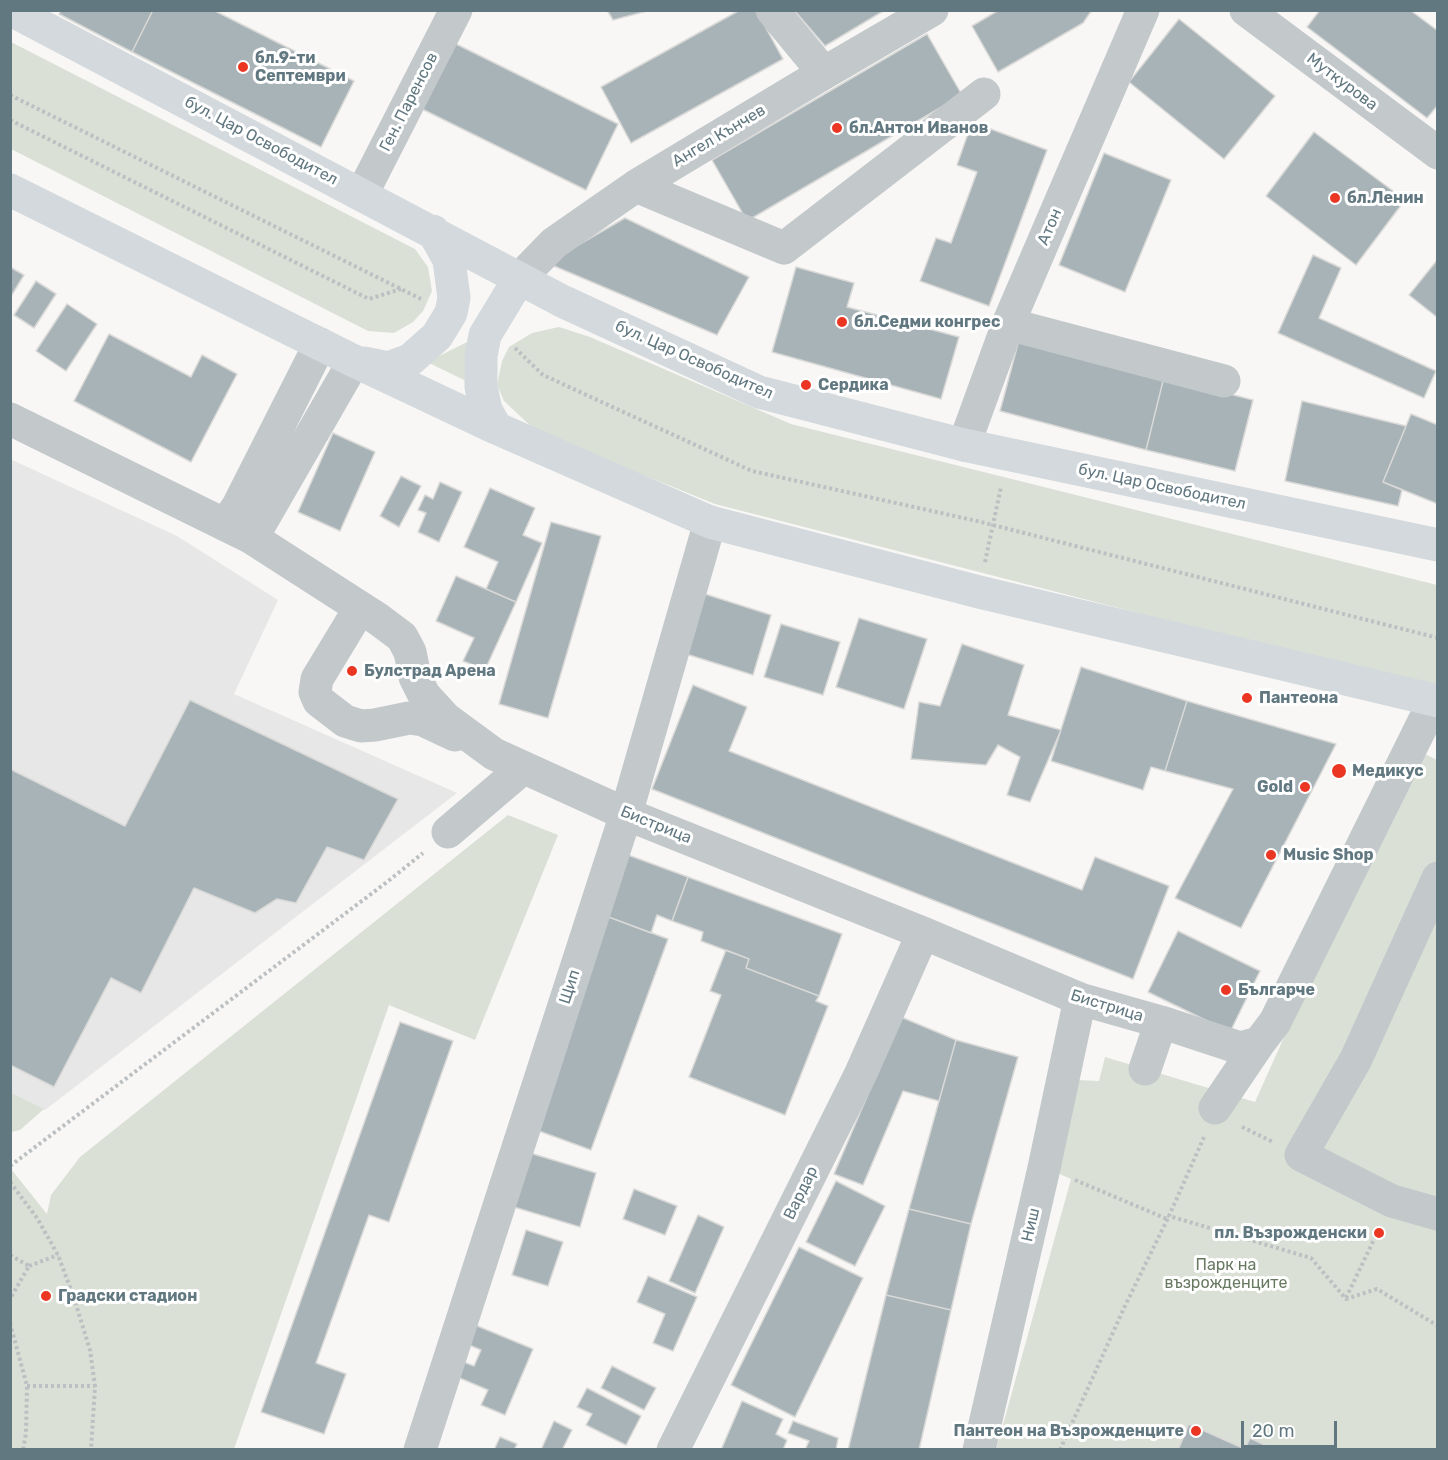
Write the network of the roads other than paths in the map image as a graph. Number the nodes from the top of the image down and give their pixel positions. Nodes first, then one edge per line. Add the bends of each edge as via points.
1 (11, 10) edge
2 (456, 10) edge
3 (772, 10) edge
4 (932, 10) edge
5 (1143, 10) edge
6 (1246, 10) edge
7 (824, 73) junction
8 (984, 93) dead end
9 (1437, 153) edge
10 (636, 186) junction
11 (10, 190) edge
12 (362, 195) junction
13 (433, 231) junction
14 (519, 279) junction
15 (1008, 324) junction
16 (320, 344) junction
17 (354, 361) junction
18 (1224, 381) dead end
19 (10, 419) edge
20 (496, 428) junction
21 (964, 446) junction
22 (710, 522) junction
23 (238, 532) junction
24 (1437, 545) edge
25 (360, 608) junction
26 (1436, 701) edge
27 (494, 754) junction
28 (524, 768) junction
29 (626, 814) junction
30 (448, 832) road end
31 (1437, 878) edge
32 (923, 933) junction
33 (1080, 999) junction
34 (1161, 1022) junction
35 (1259, 1043) junction
36 (1145, 1069) dead end
37 (1214, 1111) road end
38 (1437, 1214) edge
39 (420, 1449) edge
40 (673, 1449) edge
41 (979, 1449) edge

1 - 12 main road, бул. Цар Освободител
2 - 12 street, Ген. Паренсов
3 - 7 street
4 - 7 street, Ангел Кънчев
5 - 15 street, Атон
6 - 9 street, Муткурова
7 - 10 street, Ангел Кънчев
8 - 10 street via 784,248
10 - 14 street, Ангел Кънчев via 554,243
11 - 16 main road
12 - 13 main road, бул. Цар Освободител
13 - 14 main road, бул. Цар Освободител
13 - 17 main road via 449,260 454,298 451,313 437,336 410,360 388,368
14 - 20 main road via 485,335 481,356 481,387 486,410
14 - 21 main road, бул. Цар Освободител via 759,392
15 - 18 street
15 - 21 street, Атон
16 - 17 main road
16 - 23 street via 238,506
17 - 20 main road
17 - 23 street
19 - 23 street, Бистрица
20 - 22 main road
21 - 24 main road, бул. Цар Освободител
22 - 26 main road via 979,592
22 - 29 street, Щип
23 - 25 street, Бистрица
25 - 27 street, Бистрица via 402,637 415,677 431,703
25 - 27 street via 317,679 315,692 319,701 345,721 361,726 408,718 423,720
26 - 35 street via 1275,1022
27 - 28 street, Бистрица
28 - 29 street, Бистрица
28 - 30 street
29 - 32 street, Бистрица
29 - 39 street, Щип
31 - 38 street via 1356,1059 1301,1155 1392,1202
32 - 33 street, Бистрица
32 - 40 street, Вардар via 861,1073
33 - 34 street, Бистрица
33 - 41 street, Ниш
34 - 35 street, Бистрица via 1240,1048
34 - 36 street
35 - 37 street

